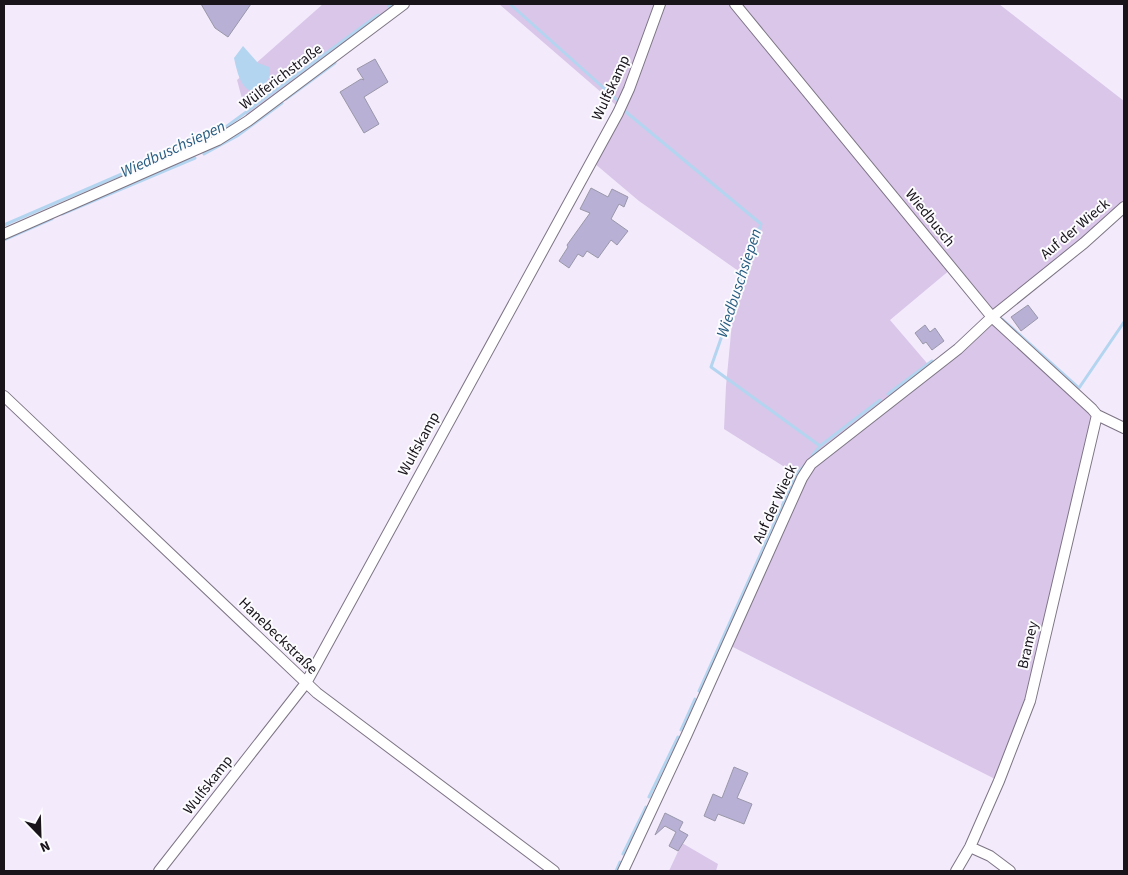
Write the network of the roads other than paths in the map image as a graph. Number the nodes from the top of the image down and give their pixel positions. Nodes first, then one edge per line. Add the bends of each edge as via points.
1 (404, 4) edge
2 (660, 4) edge
3 (735, 4) edge
4 (1124, 207) edge
5 (4, 234) edge
6 (992, 317) junction
7 (4, 396) edge
8 (1097, 415) junction
9 (1124, 428) edge
10 (306, 683) junction
11 (970, 847) junction
12 (160, 871) edge
13 (554, 871) edge
14 (623, 871) edge
15 (956, 871) edge
16 (1010, 871) edge

1 - 5 street, Wülferichstraße via 218,140
2 - 10 street, Wulfskamp via 618,113
3 - 6 street, Wiedbusch
4 - 6 street, Auf der Wieck
6 - 8 street, Wiedbusch
6 - 14 street, Auf der Wieck via 958,349 811,464
7 - 10 street, Hanebeckstraße
8 - 9 street, Wiedbusch
8 - 11 street, Bramey via 1030,701
10 - 12 street, Wulfskamp
10 - 13 street, Hanebeckstraße
11 - 15 street, Bramey
11 - 16 street via 990,856

